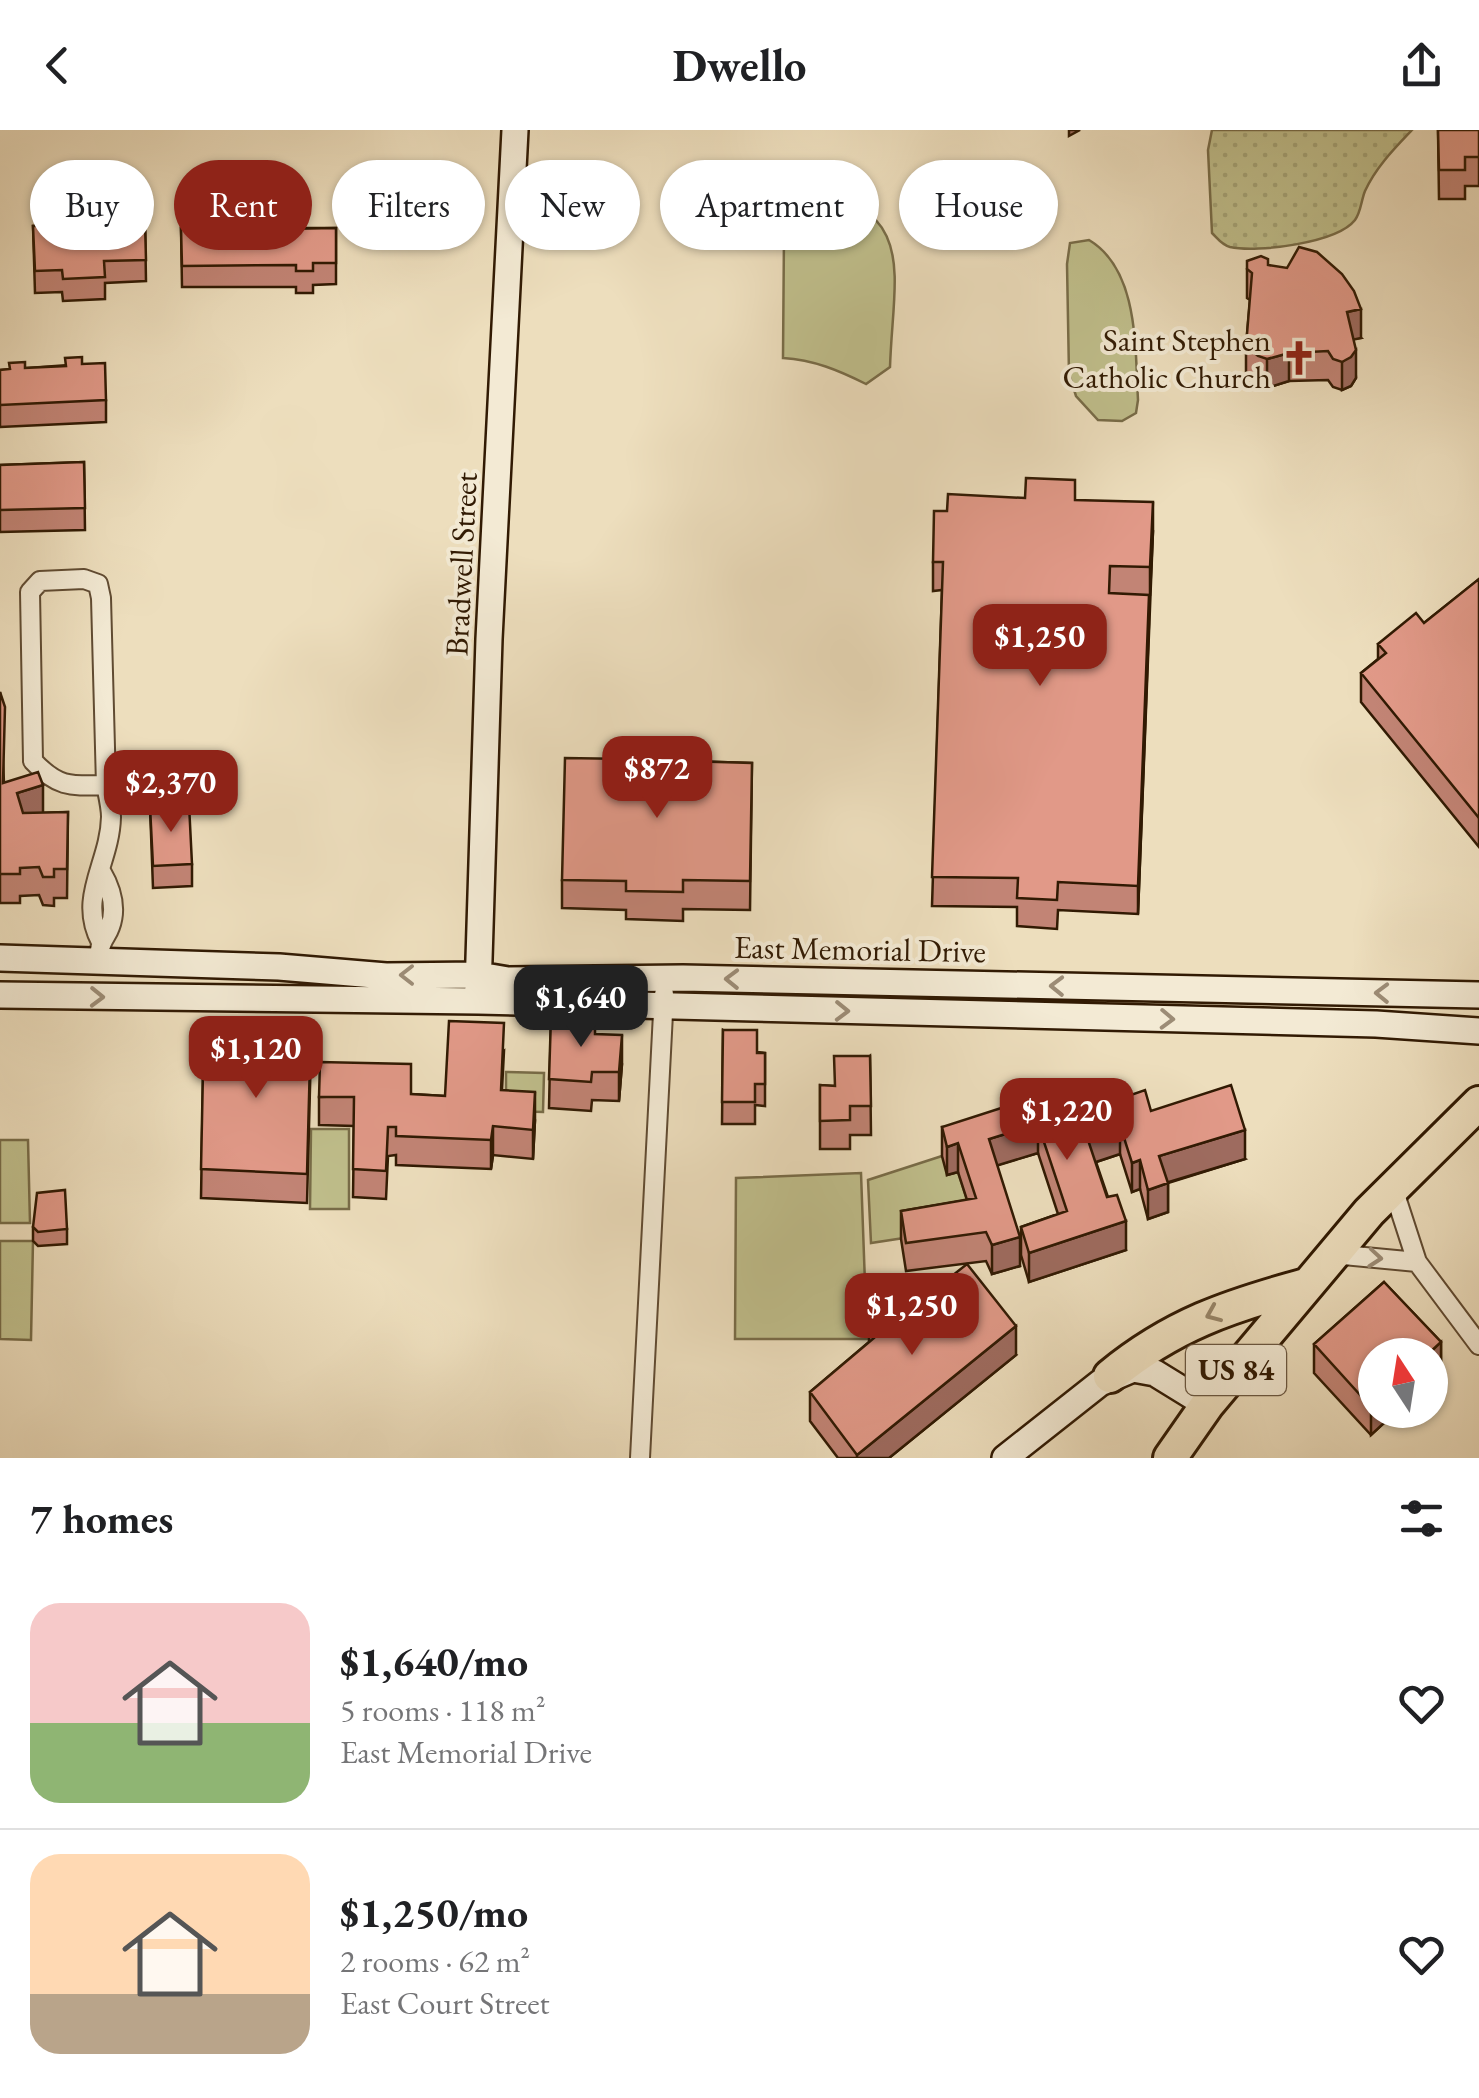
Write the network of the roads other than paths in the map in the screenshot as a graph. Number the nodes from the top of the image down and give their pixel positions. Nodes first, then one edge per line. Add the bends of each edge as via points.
1 (515, 130) edge
2 (106, 785) junction
3 (100, 952) junction
4 (0, 958) edge
5 (666, 978) junction
6 (478, 988) junction
7 (0, 995) edge
8 (1479, 995) edge
9 (662, 1007) junction
10 (1479, 1030) edge
11 (1479, 1103) edge
12 (1394, 1188) junction
13 (1333, 1254) junction
14 (1417, 1262) junction
15 (1306, 1285) junction
16 (1479, 1345) edge
17 (1110, 1376) junction
18 (1207, 1405) junction
19 (640, 1458) edge
20 (1005, 1458) edge
21 (1170, 1458) edge

1 - 6 main road, Bradwell Street
2 - 2 street via 50,780 34,761 30,592 40,581 98,584
2 - 3 street via 111,816 102,871 112,890 111,927
3 - 4 main road, East Memorial Drive
6 -> 3 main road, East Memorial Drive
5 - 6 main road, East Memorial Drive via 508,980
8 -> 5 main road, East Memorial Drive
5 - 9 street
7 -> 6 main road, East Memorial Drive
6 - 9 main road, East Memorial Drive
9 -> 10 main road, East Memorial Drive
9 - 19 street
11 - 12 highway, US 84
12 - 13 highway, US 84
12 - 14 street
13 -> 14 street
13 - 15 highway, US 84
14 - 16 street
15 -> 17 highway via 1200,1320 1145,1347
15 - 18 highway, US 84
17 - 18 main road via 1155,1373
17 - 20 main road
18 - 21 highway, US 84

